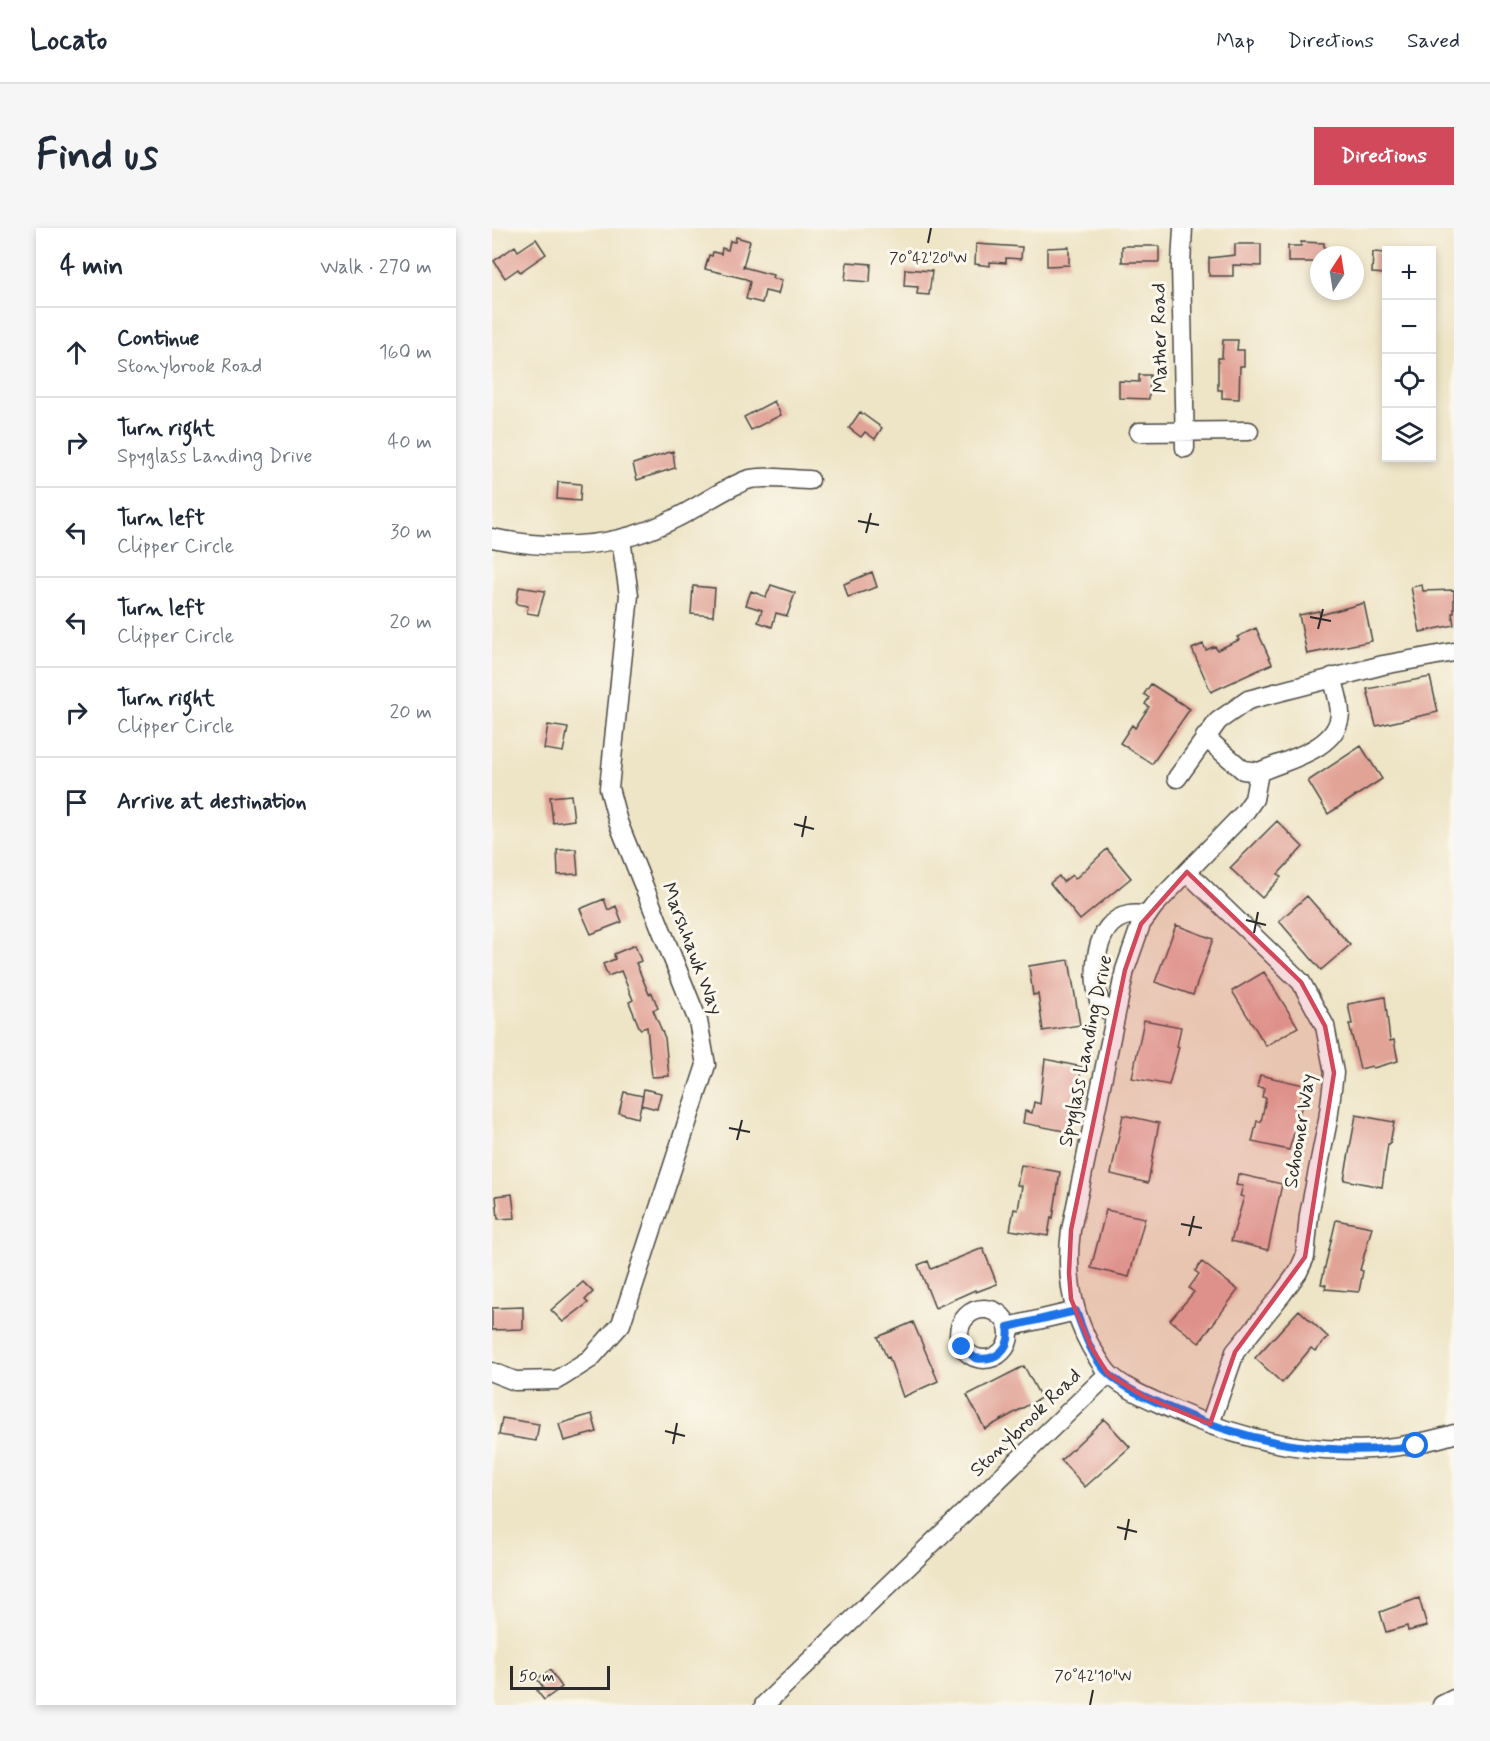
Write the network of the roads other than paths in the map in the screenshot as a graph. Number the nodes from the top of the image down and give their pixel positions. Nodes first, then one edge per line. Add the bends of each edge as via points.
1 (1183, 228) edge
2 (1249, 431) dead end
3 (1139, 432) dead end
4 (1185, 439) junction
5 (810, 480) dead end
6 (492, 538) edge
7 (621, 539) junction
8 (1454, 652) edge
9 (1332, 676) junction
10 (1205, 737) junction
11 (1259, 772) junction
12 (1177, 778) dead end
13 (1188, 872) junction
14 (1148, 915) junction
15 (1115, 1016) junction
16 (1076, 1311) junction
17 (1008, 1327) dead end
18 (492, 1372) edge
19 (1108, 1374) junction
20 (1210, 1424) junction
21 (1454, 1434) edge
22 (1454, 1699) edge
23 (764, 1705) edge
24 (1442, 1705) edge

1 - 4 street, Mather Road
2 - 4 street
3 - 4 street
5 - 7 street via 748,479 674,520
6 - 7 street via 550,546
7 - 18 street, Marshhawk Way via 629,595 609,788 618,822 698,1021 706,1065 621,1324 590,1359 557,1380 515,1381
8 - 9 street
9 - 10 street via 1248,700 1218,721
9 - 11 street via 1340,712 1334,733 1326,742
10 - 11 street via 1243,770
10 - 12 street
11 - 13 street, Spyglass Landing Drive via 1254,799 1245,812
13 - 14 street, Spyglass Landing Drive
13 - 20 street, Schooner Way via 1301,982 1325,1026 1334,1073 1305,1257 1288,1287 1235,1352
14 - 15 street, Spyglass Landing Drive via 1125,970
14 - 15 street via 1128,915 1115,922 1095,958 1094,983 1100,1004
15 - 16 street, Spyglass Landing Drive via 1071,1230 1069,1273
16 - 17 street
16 - 19 street, Spyglass Landing Drive
19 - 20 street, Stonybrook Road via 1143,1396
19 - 23 street, Stonybrook Road
20 - 21 street, Stonybrook Road via 1307,1449 1416,1446
22 - 24 street

